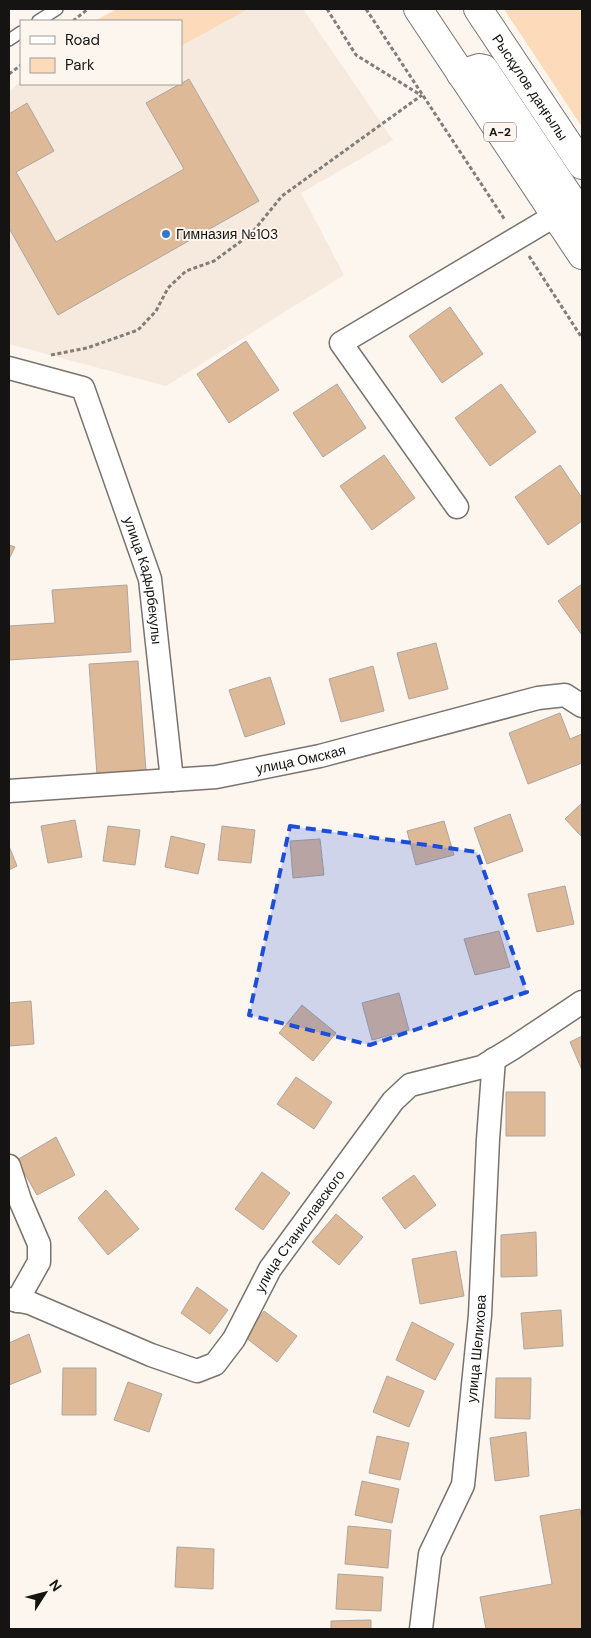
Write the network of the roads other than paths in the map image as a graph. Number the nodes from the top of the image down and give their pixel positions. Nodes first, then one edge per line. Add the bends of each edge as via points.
1 (57, 9) edge
2 (418, 9) edge
3 (478, 9) edge
4 (40, 20) edge
5 (20, 33) edge
6 (9, 40) edge
7 (582, 166) edge
8 (569, 216) edge
9 (582, 255) edge
10 (9, 368) edge
11 (457, 507) dead end
12 (582, 706) edge
13 (172, 780) junction
14 (9, 791) edge
15 (582, 1002) edge
16 (494, 1060) junction
17 (9, 1166) edge
18 (13, 1300) edge
19 (422, 1629) edge

1 - 4 lane
2 - 8 main road, A-2 via 461,74
3 - 7 main road, Рысқұлов даңғылы
5 - 6 lane
8 - 9 main road, A-2
8 - 11 street via 517,239 341,343
10 - 13 street, улица Кадырбекулы via 83,388 150,579
12 - 13 street, улица Омская via 565,695 538,698 320,756 216,777
13 - 14 street, улица Омская
15 - 16 street, улица Станиславского
16 - 18 street, улица Станиславского via 482,1067 410,1085 393,1101 270,1269 234,1338 215,1364 197,1371 151,1355 30,1303
16 - 19 street, улица Шелихова via 480,1315 463,1485 430,1554
17 - 18 street via 39,1244 39,1262

